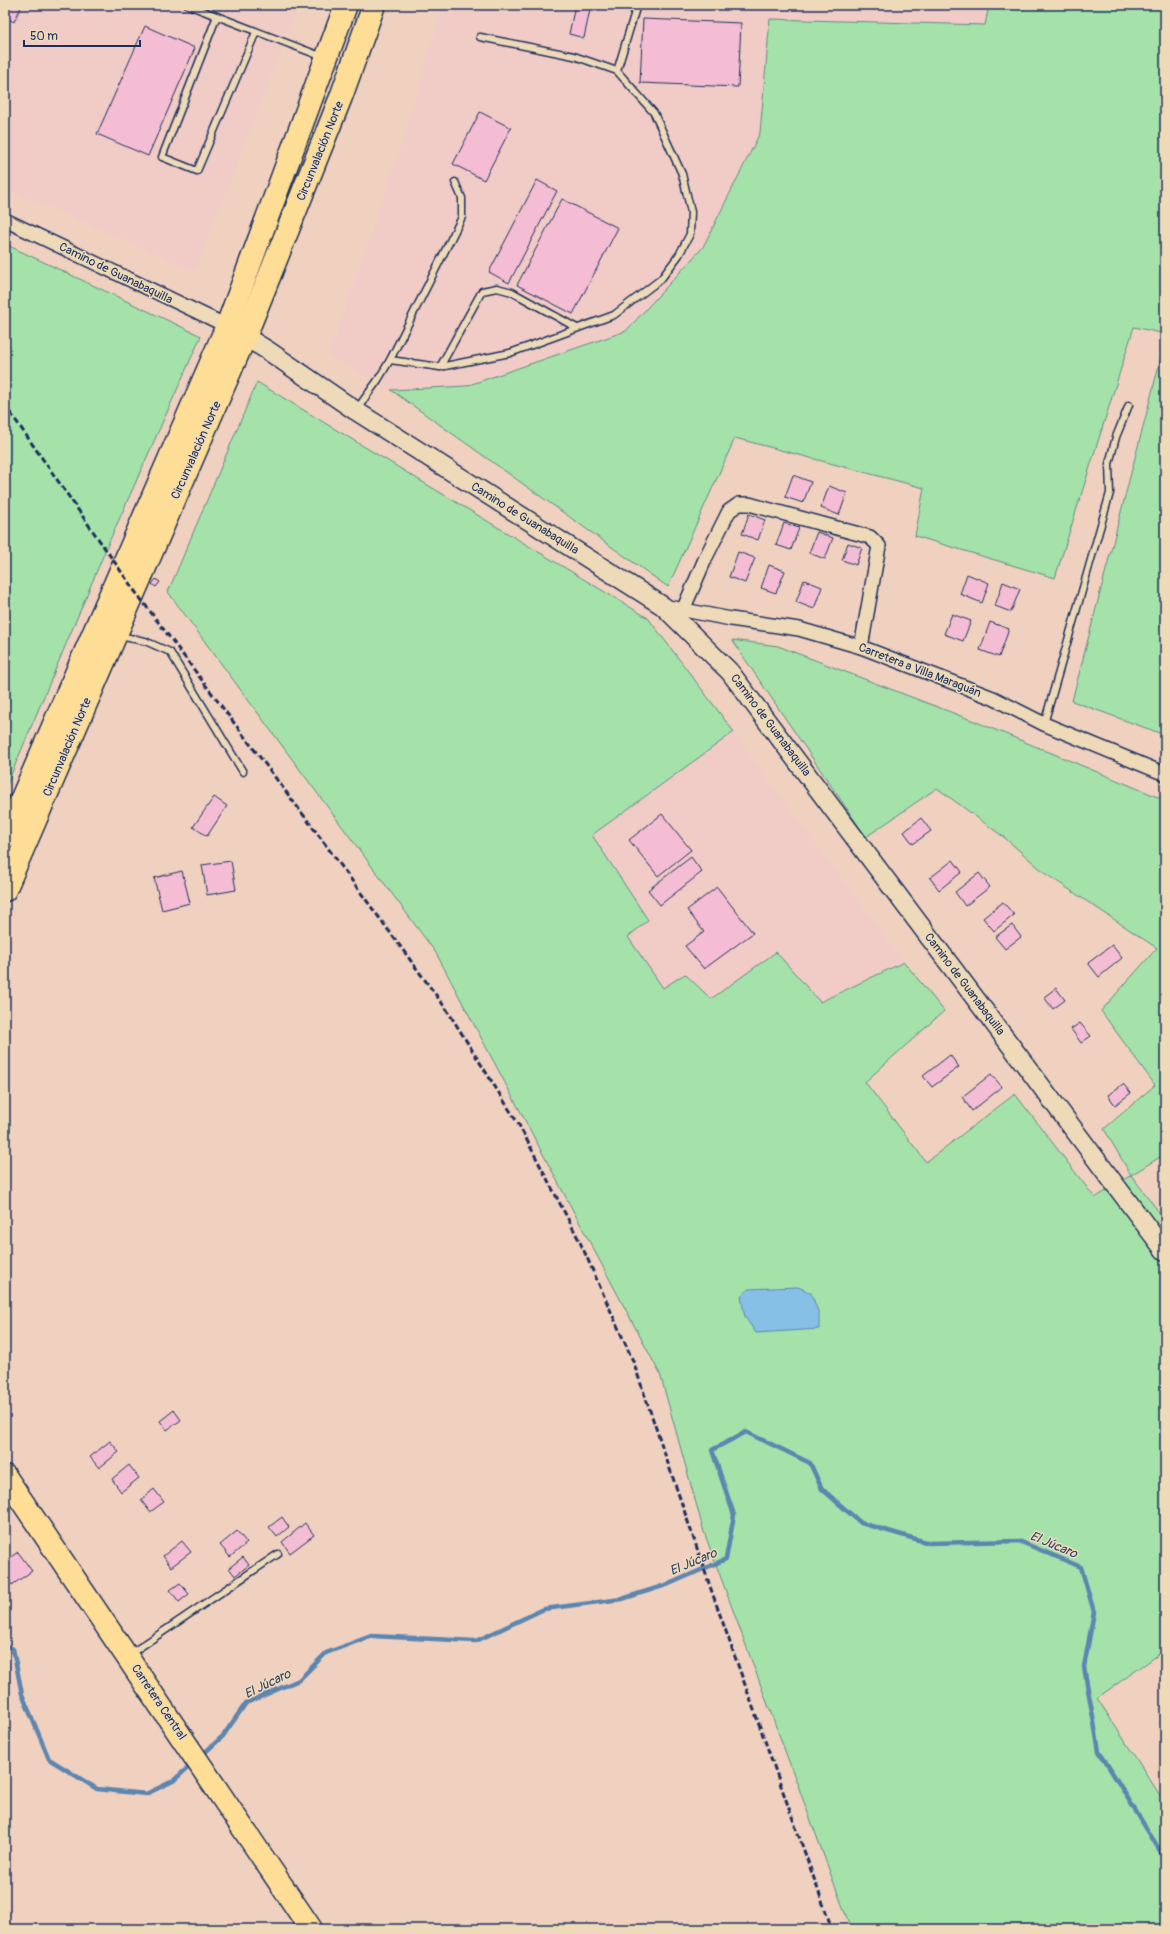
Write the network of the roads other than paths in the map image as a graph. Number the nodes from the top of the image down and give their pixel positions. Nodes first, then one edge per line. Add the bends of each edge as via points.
1 (188, 5) edge
2 (346, 5) edge
3 (374, 5) edge
4 (637, 5) edge
5 (217, 16) junction
6 (256, 32) junction
7 (480, 37) dead end
8 (326, 58) junction
9 (351, 70) junction
10 (617, 71) junction
11 (455, 182) dead end
12 (5, 220) edge
13 (227, 326) junction
14 (577, 328) junction
15 (246, 337) junction
16 (390, 360) junction
17 (440, 367) junction
18 (1129, 405) dead end
19 (356, 411) junction
20 (663, 606) junction
21 (683, 610) junction
22 (114, 636) junction
23 (861, 646) junction
24 (1044, 724) junction
25 (243, 772) dead end
26 (1165, 774) edge
27 (5, 837) edge
28 (5, 890) edge
29 (1165, 1251) edge
30 (5, 1476) edge
31 (278, 1554) dead end
32 (127, 1656) junction
33 (311, 1929) edge

1 - 5 lane
2 - 8 highway, Circunvalación Norte
3 - 9 highway, Circunvalación Norte
4 - 10 lane
5 - 6 lane
5 - 6 lane via 162,157 197,171
6 - 8 lane
7 - 10 lane via 574,56
8 - 9 highway
8 - 13 highway, Circunvalación Norte
9 - 15 highway, Circunvalación Norte
10 - 14 lane via 654,113 679,167 691,212 690,234 679,255 661,279 614,315
11 - 16 lane via 462,198 462,217
12 - 13 street, Camino de Guanabaquilla
13 - 15 street, Camino de Guanabaquilla
13 - 27 highway, Circunvalación Norte
14 - 17 lane via 510,353
14 - 17 lane via 512,292 497,288 482,291
15 - 19 street, Camino de Guanabaquilla
15 - 22 highway, Circunvalación Norte
16 - 17 lane
16 - 19 lane
18 - 24 lane via 1116,437 1109,464 1110,492
19 - 20 street, Camino de Guanabaquilla
20 - 21 street, Carretera a Villa Maraguán
20 - 29 street, Camino de Guanabaquilla via 730,672
21 - 23 street, Carretera a Villa Maraguán via 799,629
21 - 23 street via 728,511 739,504 749,504 870,538 879,546
22 - 25 lane via 145,641 170,652
22 - 28 highway, Circunvalación Norte
23 - 24 street, Carretera a Villa Maraguán via 993,698
24 - 26 street, Carretera a Villa Maraguán
30 - 32 highway, Carretera Central
31 - 32 lane
32 - 33 highway, Carretera Central

